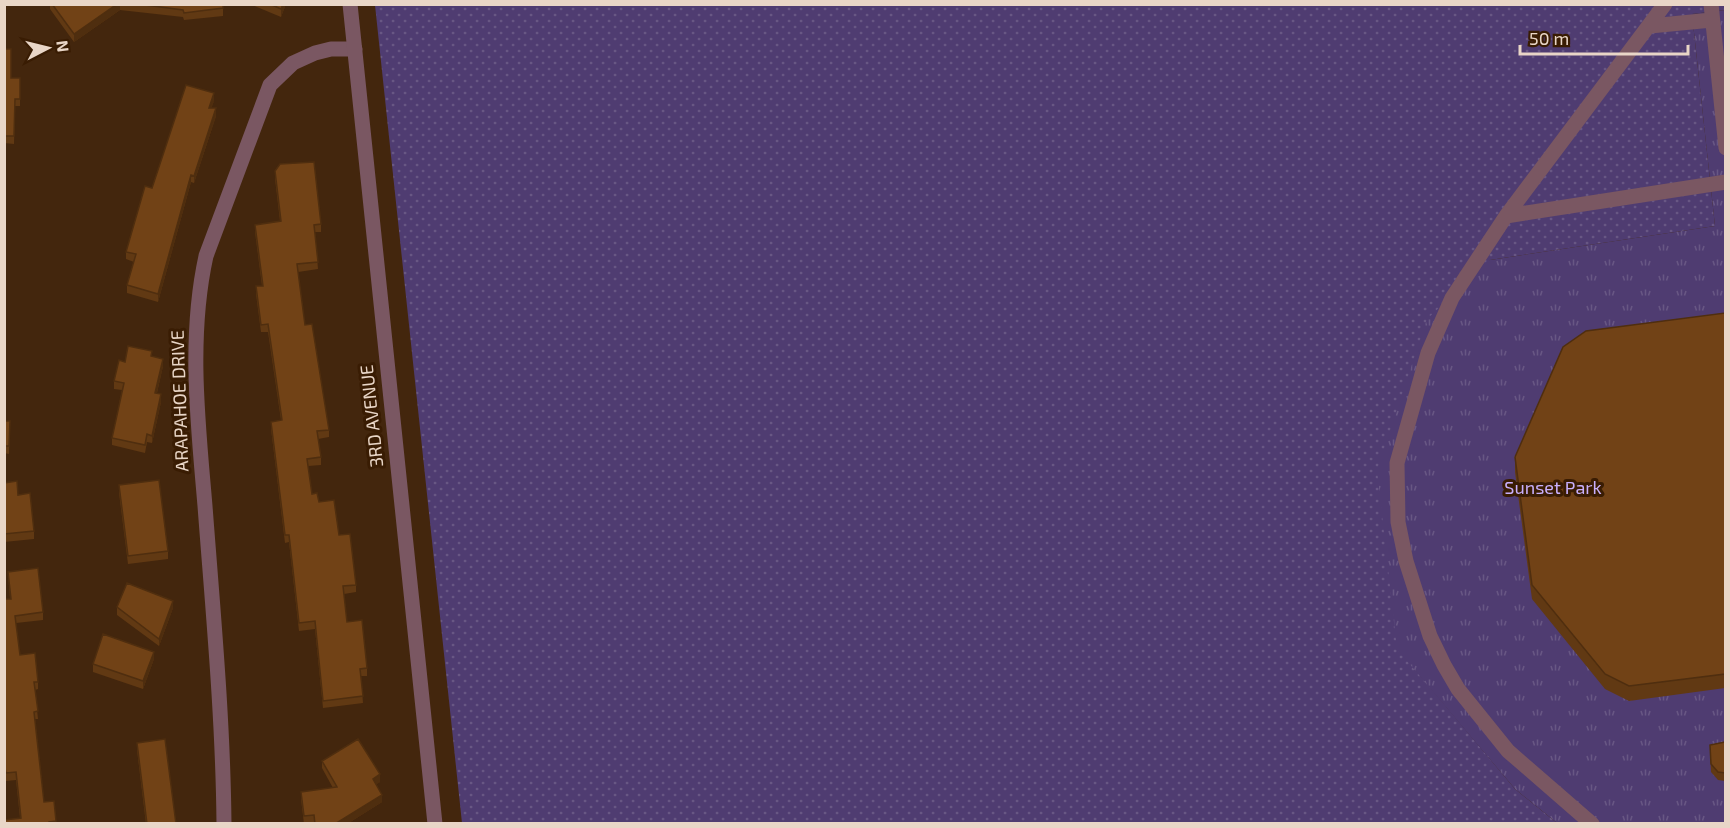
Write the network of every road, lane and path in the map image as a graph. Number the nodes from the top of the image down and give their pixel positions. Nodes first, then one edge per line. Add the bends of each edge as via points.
1 (350, 4) edge
2 (1665, 4) edge
3 (1712, 12) edge
4 (1650, 26) junction
5 (355, 49) junction
6 (1725, 148) edge
7 (1725, 182) edge
8 (1506, 216) junction
9 (224, 824) edge
10 (435, 824) edge
11 (1592, 824) edge

1 - 5 street, 3RD AVENUE
2 - 4 street
3 - 4 street
3 - 6 street
4 - 8 street
5 - 9 street, ARAPAHOE DRIVE via 315,53 293,63 270,85 206,256 200,282 196,309 197,403 222,720
5 - 10 street, 3RD AVENUE
7 - 8 street
8 - 11 street via 1452,298 1432,343 1398,452 1398,522 1430,636 1458,689 1508,751

